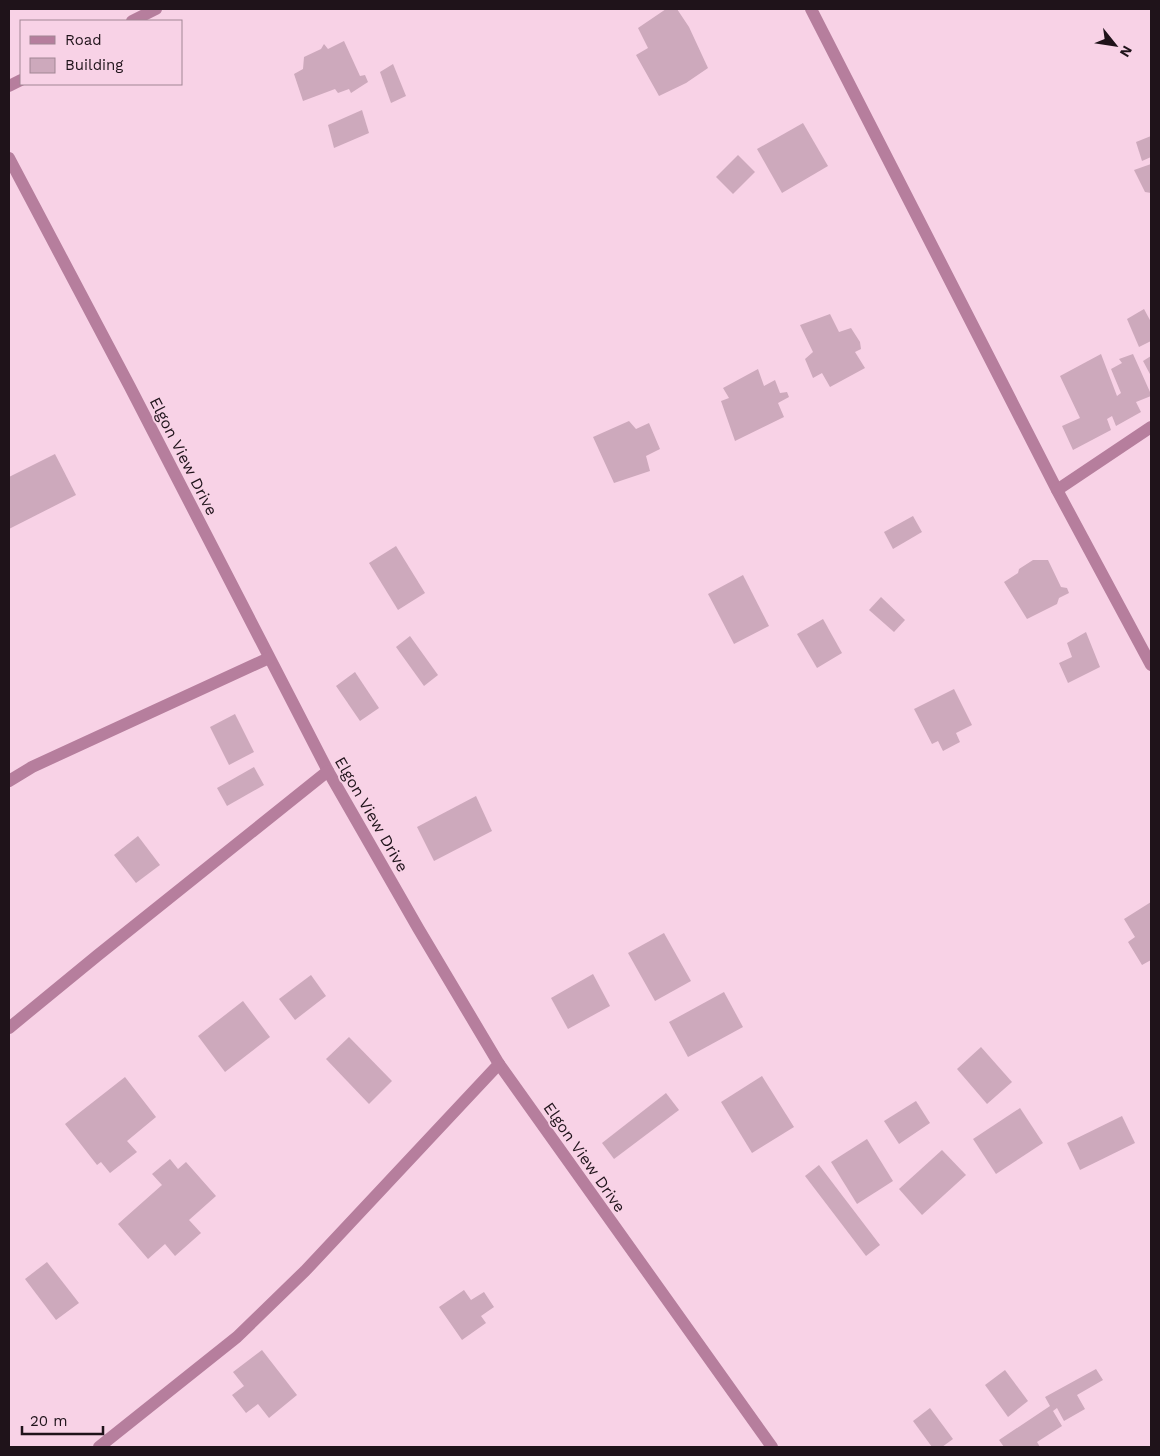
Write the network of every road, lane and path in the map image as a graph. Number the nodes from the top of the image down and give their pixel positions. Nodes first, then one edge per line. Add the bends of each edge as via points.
1 (156, 9) edge
2 (811, 9) edge
3 (134, 20) edge
4 (9, 158) edge
5 (1151, 427) edge
6 (1056, 490) junction
7 (269, 658) junction
8 (1151, 665) edge
9 (328, 771) junction
10 (9, 781) edge
11 (9, 1028) edge
12 (499, 1064) junction
13 (99, 1447) edge
14 (772, 1447) edge

1 - 3 street
2 - 6 street
4 - 7 street, Elgon View Drive
5 - 6 street
6 - 8 street
7 - 9 street, Elgon View Drive
7 - 10 street via 32,767
9 - 11 street
9 - 12 street, Elgon View Drive
12 - 13 street via 305,1271 237,1337
12 - 14 street, Elgon View Drive

